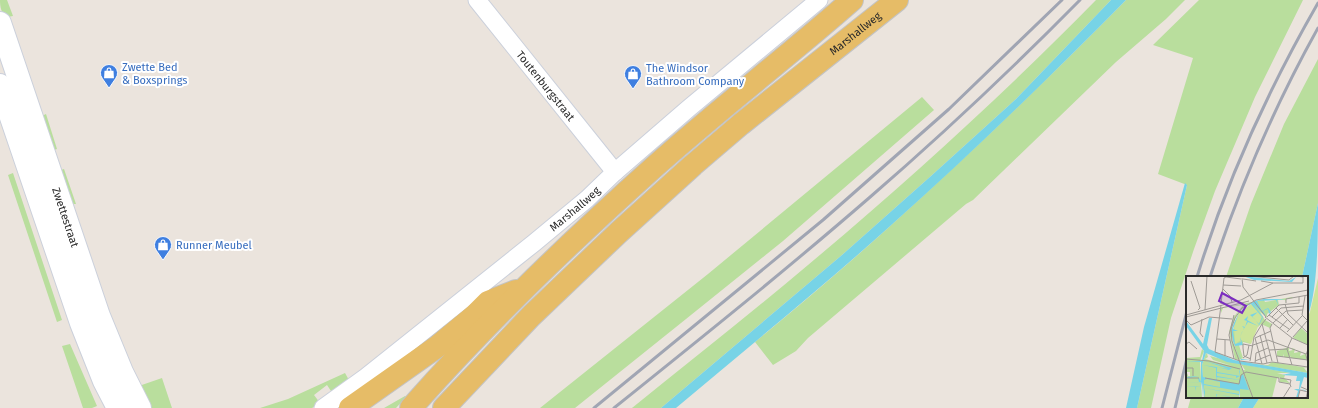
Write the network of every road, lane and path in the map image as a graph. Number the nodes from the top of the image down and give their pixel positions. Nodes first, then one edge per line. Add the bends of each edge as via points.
1 (477, 0) edge
2 (819, 0) edge
3 (852, 0) edge
4 (897, 0) edge
5 (0, 23) edge
6 (0, 85) edge
7 (615, 172) junction
8 (523, 288) junction
9 (470, 379) junction
10 (432, 384) junction
11 (118, 408) edge
12 (140, 408) edge
13 (323, 408) edge
14 (350, 408) edge
15 (373, 408) edge
16 (411, 408) edge
17 (444, 408) edge

1 - 7 street, Toutenburgstraat
2 - 7 street, Marshallweg
3 - 8 main road via 654,167
4 - 9 main road, Marshallweg via 693,165 531,316
5 - 12 street, Zwettestraat via 99,316
6 - 11 street, Zwettestraat via 81,323 104,381
7 - 13 street, Marshallweg via 534,243 366,377
8 - 10 main road
8 - 14 main road via 488,302 438,346
9 - 10 main road
9 - 17 main road, Marshallweg
10 - 15 main road via 399,392
10 - 16 main road

